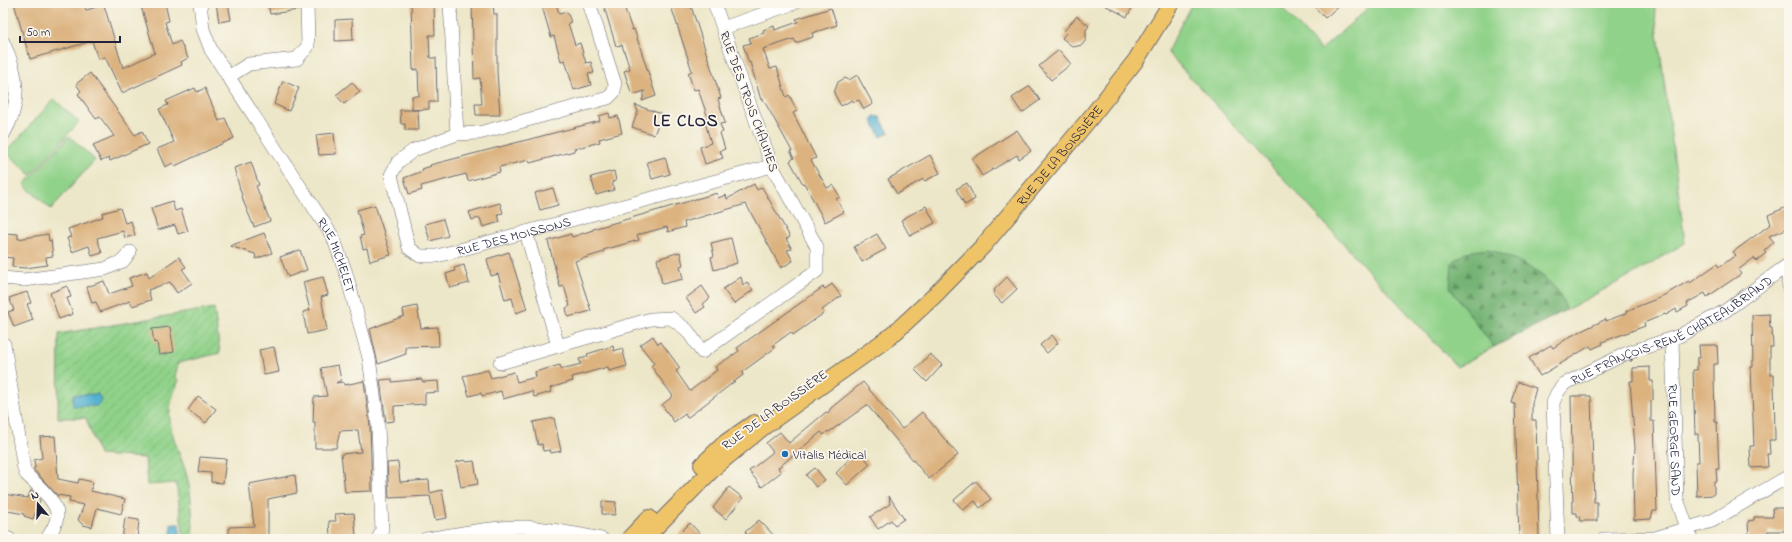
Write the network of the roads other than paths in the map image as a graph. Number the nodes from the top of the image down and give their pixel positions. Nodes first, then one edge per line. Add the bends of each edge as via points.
1 (200, 3) edge
2 (307, 3) edge
3 (450, 3) edge
4 (589, 3) edge
5 (714, 3) edge
6 (794, 3) edge
7 (1171, 3) edge
8 (723, 28) junction
9 (3, 42) edge
10 (228, 77) junction
11 (457, 134) junction
12 (3, 135) edge
13 (772, 166) junction
14 (526, 232) junction
15 (130, 252) dead end
16 (1788, 265) edge
17 (3, 278) edge
18 (1789, 288) edge
19 (933, 296) junction
20 (1672, 339) junction
21 (4, 344) edge
22 (558, 346) junction
23 (500, 363) dead end
24 (1789, 476) edge
25 (1689, 534) edge
26 (3, 537) edge
27 (9, 539) edge
28 (47, 539) edge
29 (378, 539) edge
30 (426, 539) edge
31 (602, 539) edge
32 (629, 539) edge
33 (644, 539) edge
34 (1558, 539) edge
35 (1604, 539) edge

1 - 10 street, RUE MICHELET via 203,29 211,50
2 - 10 street via 308,46 297,59 249,64
3 - 11 street
4 - 11 street, RUE DES MOISSONS via 615,84 614,92 608,98 479,134
5 - 8 street, RUE DES TROIS CHAUMES
6 - 8 street
7 - 19 main road, RUE DE LA BOISSIÈRE via 1136,60 1091,117 983,246
8 - 13 street, RUE DES TROIS CHAUMES
9 - 12 street via 17,80 17,98 11,122
10 - 29 street, RUE MICHELET via 333,237 346,274 369,358 378,425 382,532
11 - 14 street, RUE DES MOISSONS via 414,150 398,162 391,176 409,248 420,256 437,256
13 - 14 street, RUE DES MOISSONS
13 - 22 street, RUE DES TROIS CHAUMES via 817,247 817,271 702,352 687,330 671,318 651,318
14 - 22 street
15 - 17 street via 123,261 105,269 24,280
16 - 18 street
16 - 20 street, RUE FRANÇOIS-RENÉ CHATEAUBRIAND via 1725,311
19 - 32 main road, RUE DE LA BOISSIÈRE via 725,443
19 - 33 main road, RUE DE LA BOISSIÈRE via 891,336 762,428 717,465
20 - 25 street, RUE GEORGE SAND via 1677,499
20 - 34 street, RUE FRANÇOIS-RENÉ CHATEAUBRIAND via 1626,354 1564,384 1556,393 1554,403
21 - 28 street via 24,469 50,498 58,515
22 - 23 street, RUE DES TROIS CHAUMES
24 - 25 street
25 - 35 street
26 - 27 street
30 - 31 street via 526,527 572,532

